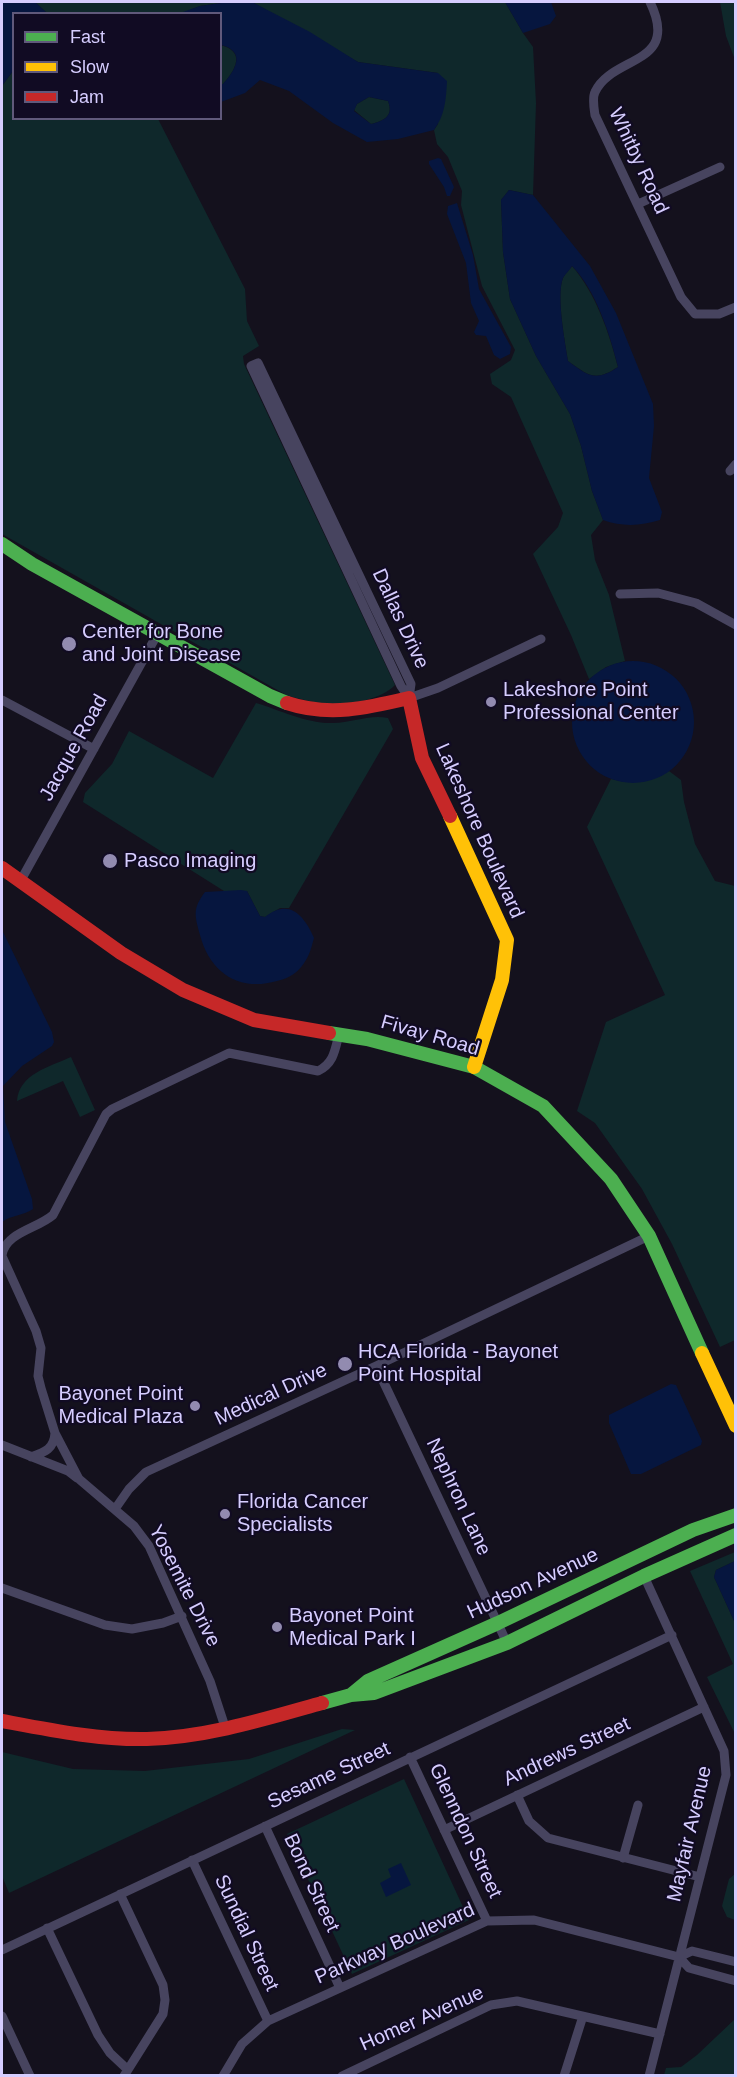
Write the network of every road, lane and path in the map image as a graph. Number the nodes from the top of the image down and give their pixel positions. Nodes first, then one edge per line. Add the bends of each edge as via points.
1 (650, 2) edge
2 (720, 167) dead end
3 (638, 204) junction
4 (735, 307) edge
5 (2, 544) edge
6 (620, 594) dead end
7 (735, 625) edge
8 (158, 633) junction
9 (541, 639) dead end
10 (409, 698) junction
11 (2, 700) edge
12 (94, 749) junction
13 (2, 868) edge
14 (21, 880) junction
15 (339, 1034) junction
16 (474, 1067) junction
17 (650, 1236) junction
18 (2, 1256) edge
19 (376, 1366) junction
20 (735, 1426) edge
21 (55, 1433) junction
22 (2, 1445) edge
23 (31, 1457) junction
24 (79, 1479) junction
25 (115, 1509) junction
26 (735, 1515) edge
27 (735, 1535) edge
28 (645, 1576) junction
29 (2, 1588) edge
30 (182, 1616) junction
31 (498, 1623) junction
32 (672, 1635) junction
33 (507, 1643) junction
34 (351, 1695) junction
35 (704, 1707) junction
36 (2, 1721) edge
37 (226, 1730) junction
38 (410, 1757) junction
39 (517, 1795) junction
40 (638, 1805) dead end
41 (265, 1826) junction
42 (444, 1830) junction
43 (623, 1858) junction
44 (192, 1860) junction
45 (700, 1877) junction
46 (120, 1894) junction
47 (487, 1921) junction
48 (47, 1928) junction
49 (2, 1950) edge
50 (679, 1957) junction
51 (735, 1962) edge
52 (735, 1981) edge
53 (340, 1988) junction
54 (2, 2016) edge
55 (583, 2016) junction
56 (268, 2021) junction
57 (660, 2034) junction
58 (126, 2072) edge
59 (30, 2076) edge
60 (223, 2076) edge
61 (342, 2076) edge
62 (564, 2076) edge
63 (649, 2076) edge

1 - 3 street, Whitby Road via 658,18 656,38 647,55 604,78 594,94 595,115
2 - 3 street
3 - 4 street, Whitby Road via 681,297 695,314 719,314
5 - 8 street
6 - 7 street via 658,593 696,603
8 - 10 street via 290,705 344,712
8 - 12 street, Jacque Road
9 - 10 street
10 - 10 street, Dallas Drive via 411,684 258,363 251,366
10 - 16 street, Lakeshore Boulevard via 422,758 507,940 502,980
11 - 12 street
12 - 14 street, Jacque Road
13 - 14 street, Fivay Road
14 - 15 street, Fivay Road via 121,953 183,990 254,1020
15 - 16 street, Fivay Road
15 - 18 street, Yosemite Drive via 334,1058 318,1071 229,1053 112,1109 53,1215 7,1242
16 - 17 street, Fivay Road via 543,1106 611,1179
17 - 19 street, Medical Drive
17 - 20 street, Fivay Road
18 - 21 street, Yosemite Drive via 39,1339 38,1376
19 - 25 street, Medical Drive via 146,1472
19 - 31 street, Nephron Lane
21 - 23 street via 50,1449
21 - 24 street, Yosemite Drive
22 - 23 street, Yosemite Drive
23 - 24 street, Yosemite Drive
24 - 25 street, Yosemite Drive
25 - 30 street, Yosemite Drive via 148,1546
26 - 31 street, Hudson Avenue via 693,1530
27 - 28 street, Hudson Avenue
28 - 32 street, Mayfair Avenue
28 - 33 street, Hudson Avenue
29 - 30 street via 105,1625 132,1629
30 - 37 street, Yosemite Drive
31 - 33 street, Nephron Lane
31 - 34 street, Hudson Avenue via 368,1681
32 - 35 street, Mayfair Avenue
32 - 38 street, Sesame Street
33 - 34 street, Hudson Avenue via 374,1693
34 - 37 street, Hudson Avenue
35 - 39 street, Andrews Street
35 - 45 street, Mayfair Avenue via 724,1750 726,1775
36 - 37 street, Hudson Avenue via 35,1729 147,1739
38 - 41 street, Sesame Street
38 - 42 street, Glenndon Street
39 - 42 street, Andrews Street
39 - 43 street via 529,1821 548,1838
40 - 43 street
41 - 44 street, Sesame Street
41 - 53 street, Bond Street
42 - 47 street, Glenndon Street
43 - 45 street
44 - 46 street, Sesame Street
44 - 56 street, Sundial Street
45 - 50 street, Mayfair Avenue
46 - 48 street, Sesame Street
46 - 58 street via 163,1985 165,2000 163,2014
47 - 50 street, Parkway Boulevard via 534,1920
47 - 53 street, Parkway Boulevard
48 - 49 street, Sesame Street
48 - 58 street via 98,2036
50 - 51 street, Parkway Boulevard via 692,1951
50 - 52 street, Parkway Boulevard via 689,1968
50 - 57 street, Mayfair Avenue
53 - 56 street, Parkway Boulevard
54 - 59 street
55 - 57 street, Homer Avenue
55 - 61 street, Homer Avenue via 517,2001 490,2006
55 - 62 street
56 - 60 street, Parkway Boulevard via 242,2044
57 - 63 street, Mayfair Avenue

